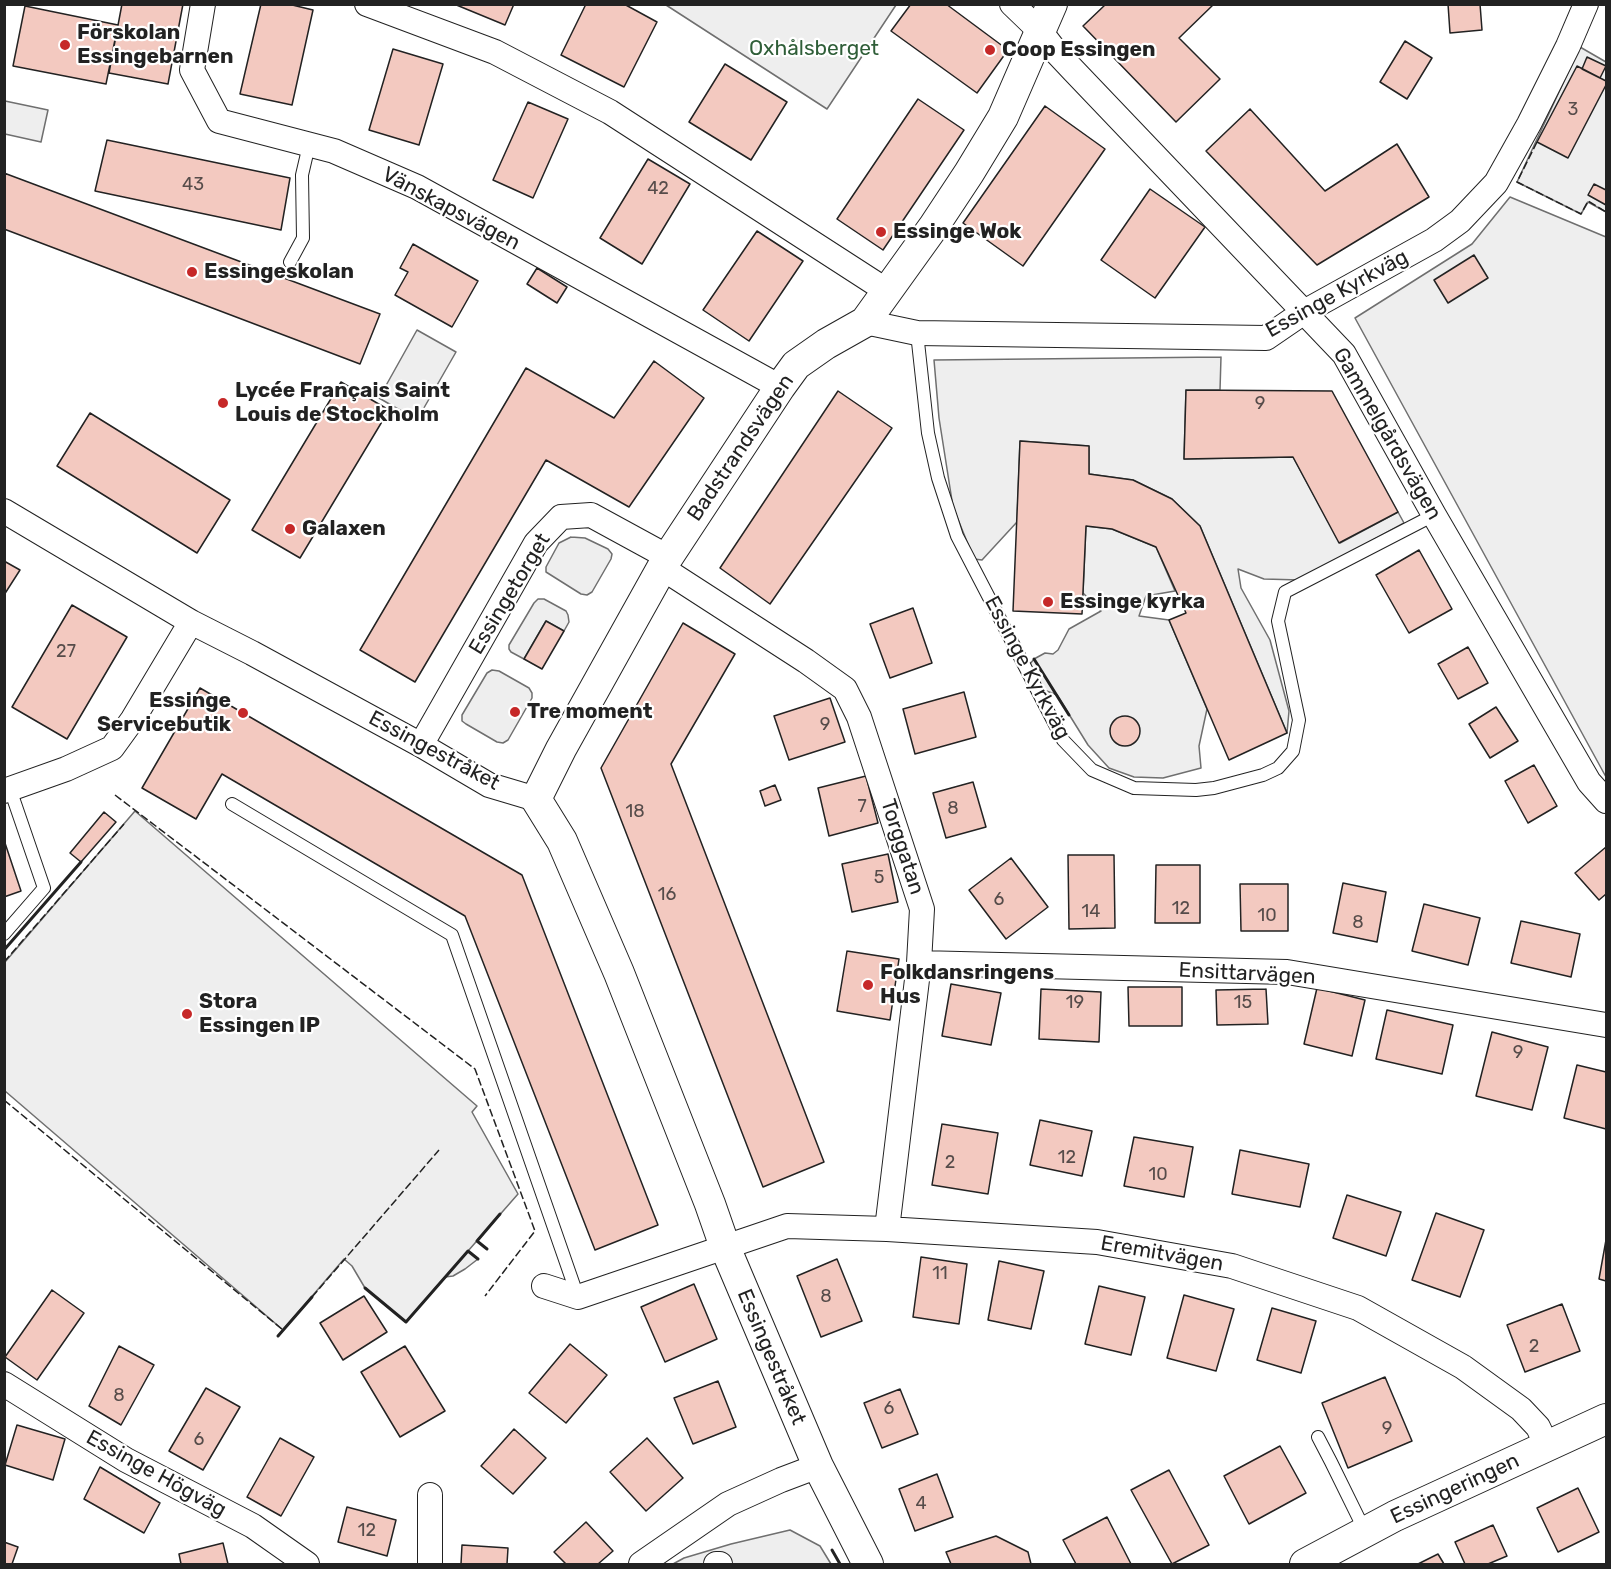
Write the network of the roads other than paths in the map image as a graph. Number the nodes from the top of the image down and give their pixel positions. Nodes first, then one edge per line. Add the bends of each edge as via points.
1 (203, 4) edge
2 (367, 4) edge
3 (1012, 4) edge
4 (1586, 4) edge
5 (1046, 18) edge
6 (309, 145) junction
7 (290, 262) dead end
8 (887, 291) junction
9 (1304, 312) junction
10 (865, 322) junction
11 (917, 333) junction
12 (780, 387) junction
13 (4, 511) edge
14 (1434, 515) junction
15 (665, 563) junction
16 (192, 622) junction
17 (421, 745) junction
18 (7, 790) edge
19 (536, 799) junction
20 (1606, 801) edge
21 (232, 804) dead end
22 (4, 934) edge
23 (919, 963) junction
24 (1606, 1025) edge
25 (887, 1229) junction
26 (725, 1247) junction
27 (544, 1286) dead end
28 (578, 1297) junction
29 (4, 1384) edge
30 (1606, 1419) edge
31 (1318, 1437) dead end
32 (1548, 1446) junction
33 (818, 1466) junction
34 (430, 1495) dead end
35 (1365, 1533) junction
36 (307, 1564) edge
37 (430, 1564) edge
38 (641, 1564) edge
39 (868, 1564) edge
40 (1305, 1564) edge

1 - 6 street, Vänskapsvägen via 192,70 219,121
2 - 8 street via 495,52 610,112
3 - 5 street, Gammelgårdsvägen
4 - 9 street, Essinge Kyrkväg via 1530,124 1496,183 1460,221 1434,240
5 - 8 street, Badstrandsvägen via 1003,117 934,226
5 - 9 street, Gammelgårdsvägen via 1057,53
6 - 7 lane via 302,175 303,238
6 - 12 street, Vänskapsvägen via 334,151 417,188
8 - 10 street, Badstrandsvägen
9 - 11 street, Essinge Kyrkväg via 1266,338
9 - 14 street, Gammelgårdsvägen via 1344,354
10 - 11 street, Essinge Kyrkväg
10 - 12 street, Badstrandsvägen via 796,365
11 - 14 lane, Essinge Kyrkväg via 927,434 957,536 1063,740 1092,770 1134,788 1214,789 1278,768 1293,751 1299,720 1278,621 1284,592
12 - 15 street, Badstrandsvägen
13 - 16 street, Essingestråket
14 - 20 street, Gammelgårdsvägen via 1588,782
15 - 17 street, Essingetorget via 591,515 561,517 536,543
15 - 19 street, Badstrandsvägen
15 - 23 street, Torggatan via 845,689 859,717 922,909
16 - 17 street, Essingestråket
16 - 18 street via 112,748
17 - 19 street, Essingestråket via 489,785
18 - 22 lane via 44,888
19 - 26 street, Essingestråket via 562,841 620,972
21 - 28 lane via 452,935
23 - 24 street, Ensittarvägen via 1287,972
23 - 25 street, Torggatan
25 - 26 street, Eremitvägen via 787,1226
25 - 32 street, Eremitvägen via 1097,1242 1233,1266 1358,1308 1463,1367 1521,1409 1538,1427
26 - 28 street
26 - 33 street, Essingestråket
27 - 28 street
29 - 36 street, Essinge Högväg via 126,1461 253,1526
30 - 32 street, Essingeringen
31 - 35 lane
32 - 35 street, Essingeringen
33 - 38 street via 728,1504
33 - 39 street
34 - 37 street
35 - 40 street, Essingeringen

